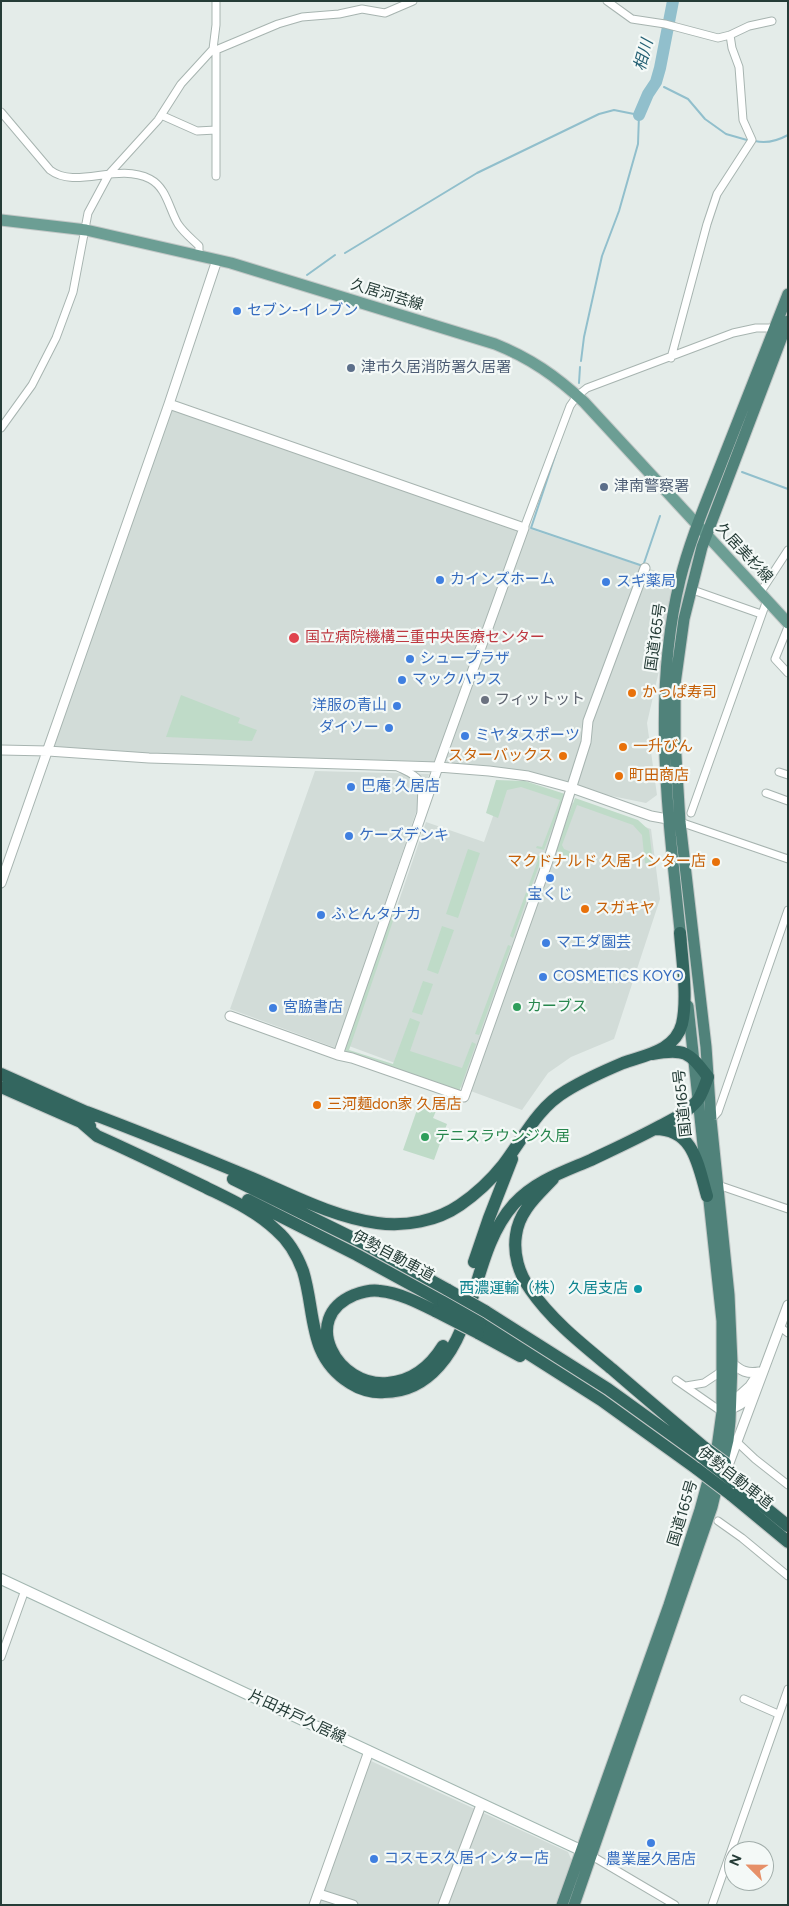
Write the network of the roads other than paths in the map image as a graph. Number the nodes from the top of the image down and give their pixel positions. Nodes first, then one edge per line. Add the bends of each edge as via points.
1 (216, 1) edge
2 (414, 1) edge
3 (608, 1) edge
4 (772, 21) dead end
5 (730, 35) junction
6 (215, 50) junction
7 (1, 112) edge
8 (161, 114) junction
9 (216, 130) junction
10 (108, 174) junction
11 (216, 176) dead end
12 (1, 220) edge
13 (86, 230) junction
14 (198, 255) junction
15 (217, 260) junction
16 (788, 294) edge
17 (784, 327) edge
18 (671, 358) junction
19 (577, 396) junction
20 (169, 404) junction
21 (1, 428) edge
22 (698, 525) junction
23 (524, 528) junction
24 (706, 535) junction
25 (788, 550) edge
26 (644, 568) dead end
27 (690, 589) junction
28 (764, 596) junction
29 (761, 614) junction
30 (788, 623) edge
31 (788, 627) edge
32 (788, 673) edge
33 (1, 750) edge
34 (48, 751) junction
35 (396, 766) junction
36 (438, 767) junction
37 (779, 772) dead end
38 (788, 776) edge
39 (572, 788) junction
40 (766, 793) dead end
41 (788, 801) edge
42 (691, 813) dead end
43 (420, 821) junction
44 (674, 821) junction
45 (788, 859) edge
46 (1, 883) edge
47 (788, 910) edge
48 (680, 934) junction
49 (230, 1016) dead end
50 (652, 1054) junction
51 (338, 1056) junction
52 (693, 1057) junction
53 (1, 1074) edge
54 (708, 1077) junction
55 (1, 1087) edge
56 (699, 1100) junction
57 (85, 1118) junction
58 (711, 1120) junction
59 (655, 1129) junction
60 (519, 1143) junction
61 (560, 1172) junction
62 (718, 1185) junction
63 (708, 1196) junction
64 (788, 1209) edge
65 (443, 1301) junction
66 (788, 1305) edge
67 (481, 1322) junction
68 (780, 1327) junction
69 (788, 1333) edge
70 (732, 1363) junction
71 (722, 1371) junction
72 (759, 1372) junction
73 (676, 1380) dead end
74 (757, 1383) junction
75 (686, 1386) junction
76 (728, 1408) junction
77 (737, 1442) junction
78 (703, 1452) junction
79 (736, 1478) junction
80 (788, 1484) edge
81 (712, 1507) junction
82 (788, 1517) edge
83 (718, 1521) dead end
84 (788, 1526) edge
85 (788, 1542) edge
86 (788, 1576) edge
87 (1, 1578) edge
88 (25, 1590) junction
89 (1, 1656) edge
90 (788, 1689) edge
91 (744, 1699) dead end
92 (778, 1714) junction
93 (369, 1751) junction
94 (481, 1805) junction
95 (587, 1854) junction
96 (319, 1894) junction
97 (314, 1905) edge
98 (353, 1905) edge
99 (443, 1905) edge
100 (562, 1905) edge
101 (574, 1905) edge
102 (675, 1905) edge
103 (712, 1905) edge

1 - 6 street
2 - 6 street via 385,13 362,9 302,17
3 - 5 street via 632,19 718,38
4 - 5 street via 749,26
5 - 18 street via 739,67 743,120 752,140 717,194
6 - 8 street via 181,84
6 - 9 street
7 - 10 street via 57,175
8 - 9 street via 197,131
8 - 10 street
9 - 11 street
10 - 13 street via 88,214
10 - 14 street via 135,174 150,179 158,186 180,226 199,246
12 - 13 main road, 久居河芸線
13 - 14 main road, 久居河芸線
13 - 21 street via 73,292 56,338 32,385
14 - 15 main road, 久居河芸線
15 - 19 main road, 久居河芸線 via 495,344 536,363
15 - 20 street
16 - 17 highway, 国道165号
17 - 18 street via 733,333
17 - 22 highway, 国道165号
17 - 24 highway, 国道165号
18 - 19 street via 586,388
19 - 22 main road, 久居河芸線
19 - 23 street via 570,406
20 - 23 street
20 - 34 street
22 - 24 main road, 久居美杉線
22 - 44 highway, 国道165号 via 680,579 667,657 664,740
23 - 36 street
24 - 27 highway, 国道165号
24 - 28 main road, 久居美杉線
25 - 28 street
26 - 39 street via 588,721 586,742
27 - 29 street
27 - 44 highway, 国道165号 via 675,684
28 - 29 street
28 - 30 main road, 久居美杉線
29 - 42 street
31 - 32 street via 775,659
33 - 34 street
34 - 35 street via 149,758
34 - 46 street
35 - 36 street
35 - 43 street via 415,776 422,785
36 - 39 street via 528,776
36 - 43 street
37 - 38 street
39 - 44 street
39 - 51 street via 464,1097
40 - 41 street
43 - 51 street
44 - 45 street
44 - 48 highway, 国道165号
44 - 54 highway, 国道165号
47 - 58 street via 718,1112
48 - 50 highway via 683,1022 678,1035
48 - 52 highway, 国道165号
49 - 51 street
50 - 52 highway via 672,1050
50 - 60 highway via 624,1063 566,1091 531,1123
52 - 54 highway
52 - 56 highway, 国道165号
53 - 57 highway, 伊勢自動車道
54 - 56 highway
54 - 58 highway, 国道165号
55 - 57 highway, 伊勢自動車道
56 - 59 highway via 684,1113
56 - 63 highway, 国道165号
57 - 60 highway via 158,1139 328,1210 385,1224 429,1219 459,1206 490,1180
57 - 61 highway via 97,1136 251,1210 276,1229 292,1247 302,1268 316,1338 327,1363 354,1386 379,1392 402,1390 418,1384 444,1360 461,1330 487,1250 499,1224 521,1196
57 - 65 highway, 伊勢自動車道 via 308,1229
58 - 62 highway, 国道165号
59 - 61 highway
59 - 63 highway via 674,1131 688,1144
60 - 65 highway via 489,1218 453,1327 426,1368 404,1380 374,1383 344,1368 329,1347 328,1323 331,1316 343,1301 359,1293 369,1290
61 - 78 highway via 529,1205 519,1223 515,1249 522,1275 558,1323
62 - 64 street
62 - 70 highway, 国道165号
63 - 71 highway, 国道165号 via 722,1322
65 - 67 highway, 伊勢自動車道, bridge
66 - 68 street
67 - 78 highway, 伊勢自動車道 via 608,1389
67 - 85 highway, 伊勢自動車道, bridge via 602,1400 730,1494
68 - 69 street
68 - 72 street
68 - 74 street
70 - 72 street via 745,1372
70 - 76 highway, 国道165号
71 - 75 street via 704,1383
71 - 76 highway, 国道165号
72 - 76 street
73 - 75 street
74 - 76 street via 746,1401
74 - 77 street
75 - 76 street
76 - 81 highway, 国道165号 via 728,1440
76 - 95 highway, 国道165号 via 700,1510
77 - 80 street
77 - 81 street
78 - 79 highway, 伊勢自動車道, bridge
79 - 82 highway
79 - 84 highway, 伊勢自動車道
81 - 95 highway, 国道165号
83 - 86 street
87 - 88 main road, 片田井戸久居線
88 - 89 street
88 - 93 main road, 片田井戸久居線
90 - 92 street
91 - 92 street
92 - 103 street
93 - 94 main road, 片田井戸久居線
93 - 96 street
94 - 95 main road, 片田井戸久居線
94 - 99 street
95 - 100 highway, 国道165号
95 - 101 highway, 国道165号
95 - 102 street
96 - 97 street
96 - 98 street

